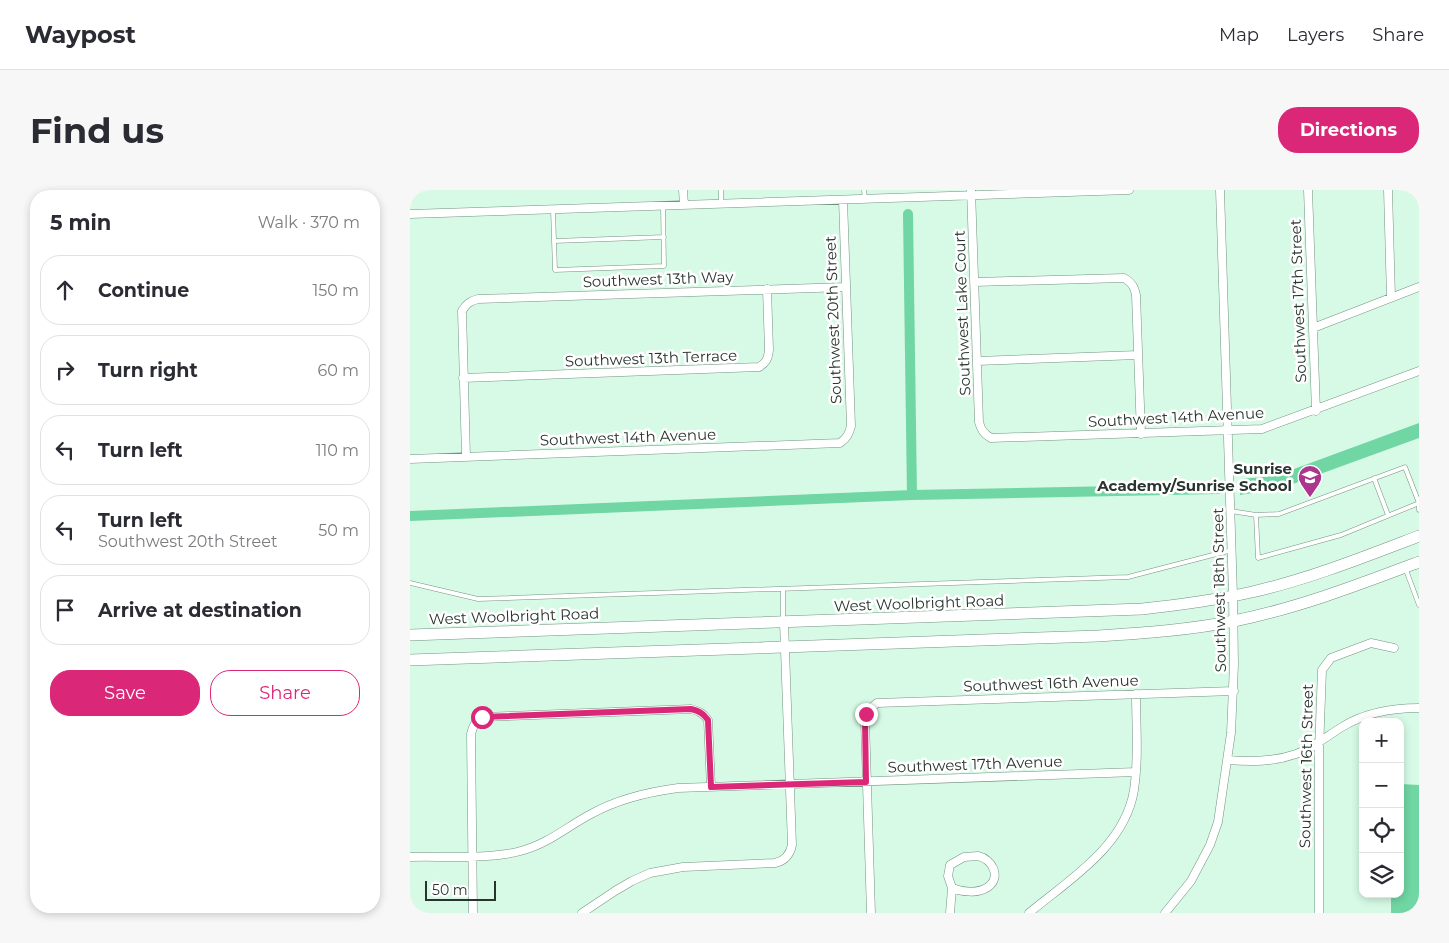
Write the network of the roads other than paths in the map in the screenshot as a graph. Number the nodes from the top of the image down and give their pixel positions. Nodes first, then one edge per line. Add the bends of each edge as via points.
1 (683, 190) edge
2 (721, 190) edge
3 (864, 190) edge
4 (1130, 190) edge
5 (1220, 190) edge
6 (1308, 190) edge
7 (1388, 190) edge
8 (971, 193) edge
9 (865, 199) junction
10 (843, 200) junction
11 (721, 204) junction
12 (684, 205) junction
13 (663, 206) junction
14 (553, 210) junction
15 (410, 214) edge
16 (664, 237) junction
17 (554, 241) junction
18 (974, 282) junction
19 (846, 287) junction
20 (1419, 287) edge
21 (768, 289) junction
22 (1392, 298) junction
23 (1313, 328) junction
24 (1138, 355) junction
25 (977, 361) junction
26 (1419, 371) edge
27 (463, 378) junction
28 (1316, 410) junction
29 (1228, 431) junction
30 (985, 434) joint
31 (1141, 434) junction
32 (846, 439) joint
33 (466, 457) junction
34 (410, 459) edge
35 (1374, 478) junction
36 (1419, 503) edge
37 (1419, 510) edge
38 (1231, 511) junction
39 (1256, 515) junction
40 (1388, 515) junction
41 (1419, 536) edge
42 (1232, 550) junction
43 (1419, 562) edge
44 (1405, 567) junction
45 (410, 583) edge
46 (783, 589) junction
47 (1417, 594) edge
48 (1233, 595) junction
49 (1419, 605) edge
50 (1234, 621) junction
51 (784, 622) junction
52 (410, 635) edge
53 (784, 647) junction
54 (1394, 648) dead end
55 (410, 660) edge
56 (1234, 691) junction
57 (1136, 694) junction
58 (1419, 708) edge
59 (1320, 742) junction
60 (1228, 760) junction
61 (1136, 772) junction
62 (866, 782) junction
63 (790, 784) junction
64 (711, 787) junction
65 (472, 856) junction
66 (410, 857) edge
67 (952, 888) junction
68 (473, 913) edge
69 (582, 913) edge
70 (871, 913) edge
71 (950, 913) edge
72 (1029, 913) edge
73 (1165, 913) edge
74 (1319, 913) edge

1 - 12 street
2 - 11 lane
3 - 9 lane
4 - 8 street
5 - 29 street, Southwest 18th Street
6 - 23 street, Southwest 17th Street
7 - 22 street
8 - 9 street
8 - 18 street, Southwest Lake Court
9 - 10 street
10 - 11 street
10 - 19 street, Southwest 20th Street
11 - 12 street
12 - 13 street
13 - 14 street
13 - 16 lane
14 - 15 street
14 - 17 lane
16 - 17 lane
16 - 17 lane via 664,266 565,270 555,270
18 - 24 street via 1124,278 1134,288
18 - 25 street, Southwest Lake Court
19 - 21 street, Southwest 13th Way
19 - 32 street, Southwest 20th Street via 850,426
20 - 22 street
21 - 27 street, Southwest 13th Terrace via 769,350 768,357 759,367
21 - 27 street, Southwest 13th Way via 471,301 462,311
22 - 23 street
23 - 28 street, Southwest 17th Street
24 - 25 street
24 - 31 street
25 - 30 street, Southwest Lake Court via 979,422
26 - 28 street, Southwest 14th Avenue
27 - 33 street
28 - 29 street, Southwest 14th Avenue via 1269,428
29 - 31 street, Southwest 14th Avenue
29 - 38 street, Southwest 18th Street
30 - 31 street, Southwest 14th Avenue via 991,438
32 - 33 street, Southwest 14th Avenue via 840,443
33 - 34 street, Southwest 14th Avenue
35 - 36 lane via 1405,467
35 - 39 lane via 1279,514
35 - 40 lane
36 - 37 lane
36 - 40 lane
38 - 39 lane
38 - 42 street, Southwest 18th Street
39 - 40 lane via 1258,558 1341,535
41 - 48 main road, West Woolbright Road via 1297,579
42 - 46 lane via 1128,577
42 - 48 street, Southwest 18th Street
43 - 44 main road
44 - 47 lane
44 - 50 main road via 1337,593
45 - 46 lane via 478,599
46 - 51 lane
47 - 49 lane
48 - 50 street, Southwest 18th Street
48 - 51 main road, West Woolbright Road via 1123,610
50 - 53 main road via 1160,632 1098,636
50 - 56 street, Southwest 18th Street
51 - 52 main road, West Woolbright Road
51 - 53 street
53 - 55 main road
53 - 63 street
54 - 59 street, Southwest 16th Street via 1371,644 1331,658 1326,664 1322,676
56 - 57 street, Southwest 16th Avenue
56 - 60 street, Southwest 18th Street
57 - 61 street
57 - 62 street, Southwest 16th Avenue via 877,703 870,707 865,721
58 - 59 street via 1373,713 1342,727
59 - 60 street via 1280,759
59 - 74 street, Southwest 16th Street
60 - 73 street, Southwest 18th Street via 1218,822 1210,845 1191,882
61 - 62 street, Southwest 17th Avenue
61 - 72 street via 1129,808 1116,835 1091,862
62 - 63 street, Southwest 17th Avenue
62 - 70 street
63 - 64 street, Southwest 17th Avenue
63 - 69 street via 792,845 782,862 670,868 650,873
64 - 65 street, Southwest 17th Avenue via 678,788 638,795 592,813 540,845 508,854
64 - 65 street via 708,720 698,710 482,717 473,727
65 - 66 street, Southwest 17th Avenue
65 - 68 street
67 - 67 street via 981,890 994,878 994,868 984,857 964,857 950,865 948,876
67 - 71 street

